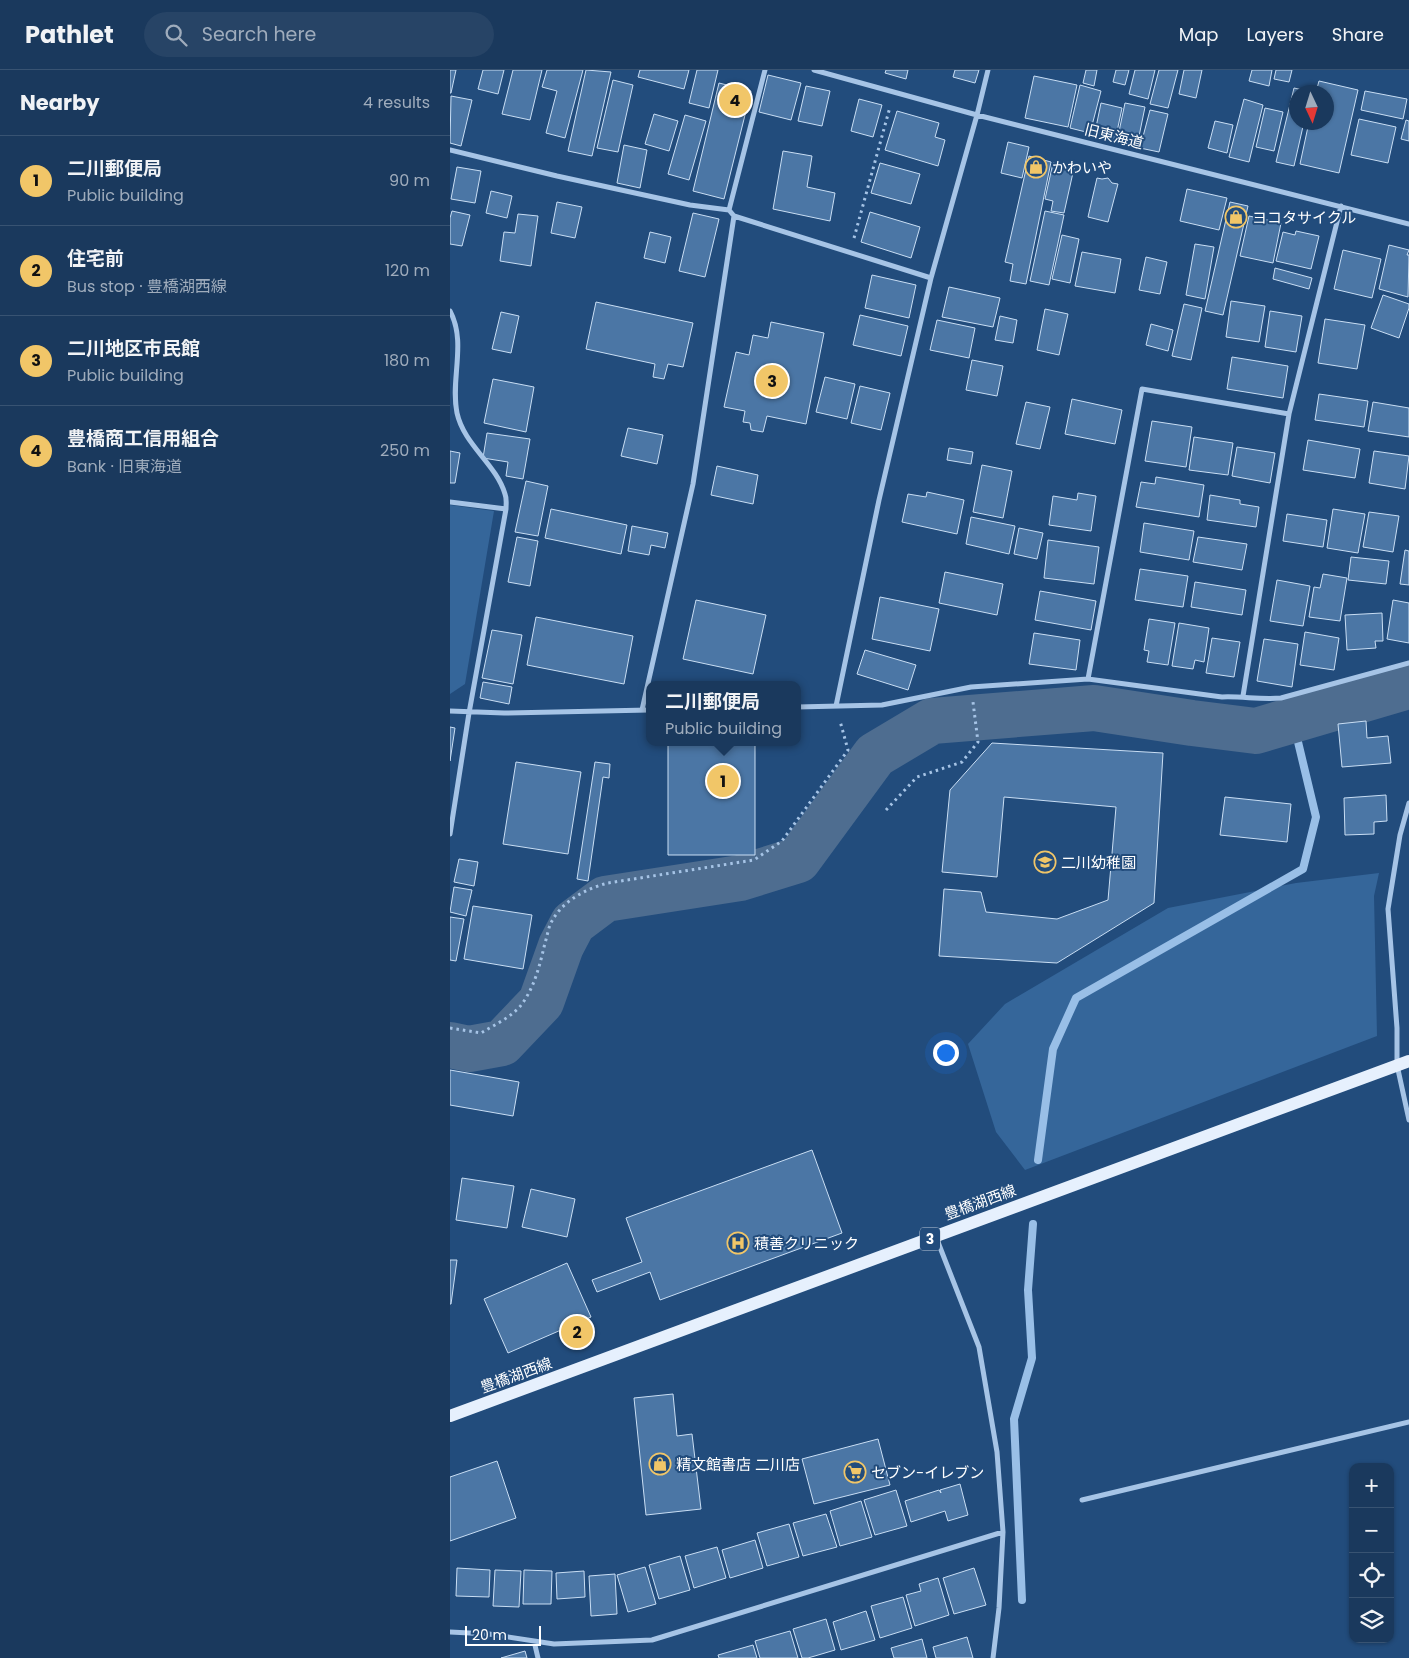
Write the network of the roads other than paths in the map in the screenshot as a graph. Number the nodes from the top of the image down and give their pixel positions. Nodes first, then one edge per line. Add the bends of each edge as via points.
1 (765, 70) edge
2 (814, 70) edge
3 (988, 70) edge
4 (977, 115) junction
5 (450, 150) edge
6 (1341, 206) junction
7 (729, 210) junction
8 (734, 216) junction
9 (1409, 224) edge
10 (931, 278) junction
11 (450, 311) edge
12 (1289, 414) junction
13 (450, 502) edge
14 (506, 509) junction
15 (1409, 663) edge
16 (1088, 679) junction
17 (649, 681) edge
18 (646, 692) edge
19 (1243, 696) junction
20 (836, 706) junction
21 (801, 707) edge
22 (642, 710) junction
23 (646, 710) edge
24 (450, 711) edge
25 (469, 713) junction
26 (1409, 804) edge
27 (450, 834) edge
28 (1403, 1063) edge
29 (1409, 1120) edge
30 (936, 1236) junction
31 (450, 1416) edge
32 (1409, 1422) edge
33 (1082, 1500) dead end
34 (1003, 1532) junction
35 (450, 1632) edge
36 (534, 1641) junction
37 (538, 1658) edge
38 (993, 1658) edge

1 - 7 street
2 - 4 street, 旧東海道
3 - 4 street
4 - 6 street, 旧東海道
4 - 10 street
5 - 7 street via 690,205
6 - 9 street, 旧東海道
6 - 12 street
7 - 8 street
8 - 10 street
8 - 17 street via 693,484
10 - 20 street via 879,500
11 - 14 street via 458,334 457,413 466,436 499,480 506,496
12 - 16 street via 1142,389
12 - 19 street
13 - 14 street
14 - 25 street
15 - 19 street via 1281,698 1261,700
16 - 19 street
16 - 20 street via 970,687 882,704
18 - 22 street
20 - 21 street
22 - 23 street
22 - 25 street
24 - 25 street
25 - 27 street
26 - 28 street via 1400,835 1388,910 1396,1028
28 - 29 street
28 - 30 main road, 豊橋湖西線 / 3
30 - 31 main road, 豊橋湖西線 / 3
30 - 34 street via 979,1347 997,1452
32 - 33 street
34 - 36 street via 652,1640 554,1644
34 - 38 street
35 - 36 street
36 - 37 street

